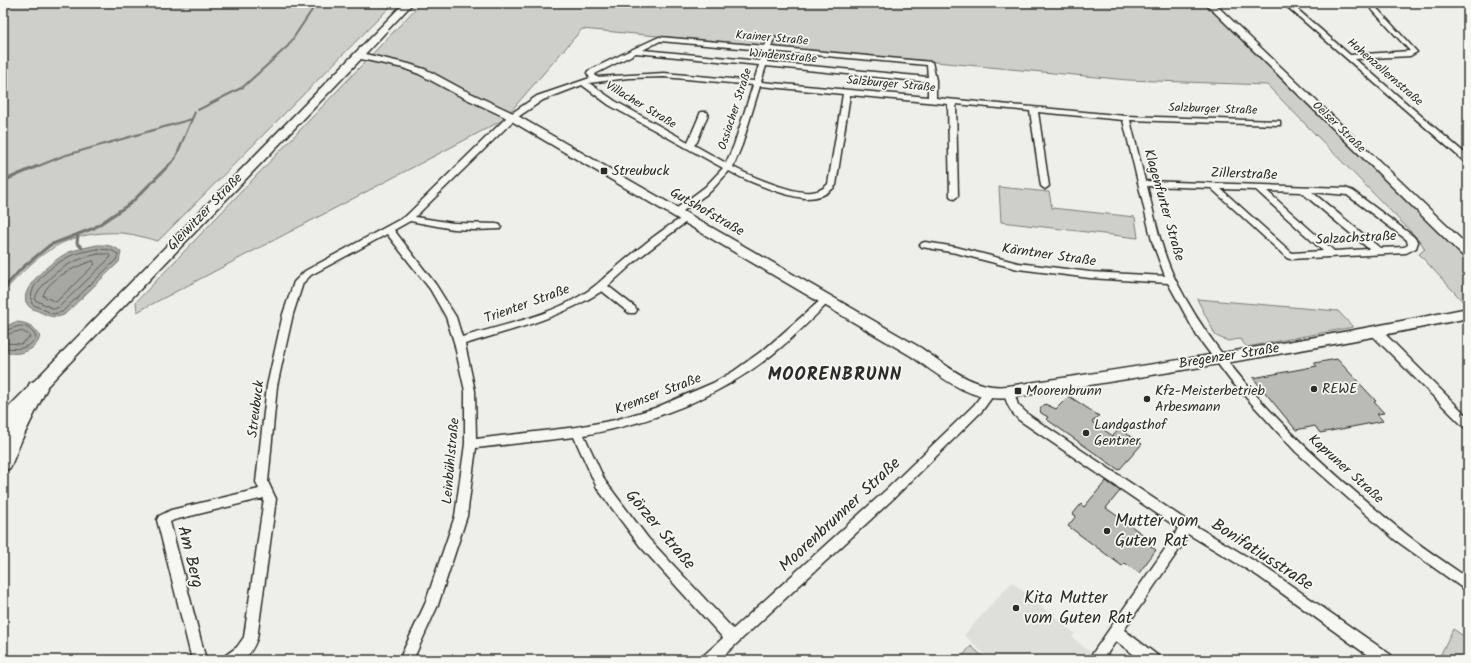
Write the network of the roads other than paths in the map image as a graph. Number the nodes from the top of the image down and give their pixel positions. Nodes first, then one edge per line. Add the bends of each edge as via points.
1 (409, 3) edge
2 (1209, 3) edge
3 (1286, 3) edge
4 (1369, 3) edge
5 (1462, 3) edge
6 (1468, 8) edge
7 (773, 38) dead end
8 (768, 48) junction
9 (632, 52) junction
10 (358, 55) junction
11 (1349, 57) junction
12 (762, 65) junction
13 (594, 79) junction
14 (932, 80) junction
15 (583, 82) junction
16 (758, 84) junction
17 (846, 92) junction
18 (932, 100) junction
19 (952, 102) junction
20 (1034, 110) junction
21 (704, 114) dead end
22 (512, 117) junction
23 (1126, 118) junction
24 (1277, 122) dead end
25 (688, 146) junction
26 (1468, 160) edge
27 (728, 168) junction
28 (1142, 183) junction
29 (1045, 186) dead end
30 (1213, 186) junction
31 (1258, 187) junction
32 (1303, 189) junction
33 (954, 196) dead end
34 (681, 216) junction
35 (409, 218) junction
36 (497, 227) dead end
37 (388, 229) junction
38 (1410, 238) joint
39 (926, 245) dead end
40 (1377, 251) junction
41 (1331, 253) junction
42 (1468, 253) edge
43 (1171, 280) junction
44 (602, 286) junction
45 (826, 300) junction
46 (632, 310) dead end
47 (1468, 313) edge
48 (1376, 332) junction
49 (459, 342) junction
50 (1219, 358) junction
51 (37, 388) junction
52 (1009, 392) junction
53 (990, 393) junction
54 (3, 422) edge
55 (1468, 424) edge
56 (577, 432) junction
57 (471, 444) junction
58 (3, 462) edge
59 (267, 492) junction
60 (1185, 526) junction
61 (1468, 586) edge
62 (1116, 632) junction
63 (732, 638) junction
64 (199, 660) edge
65 (231, 660) edge
66 (406, 660) edge
67 (709, 660) edge
68 (1095, 660) edge
69 (1152, 660) edge
70 (1386, 660) edge

1 - 10 street, Gleiwitzer Straße
2 - 42 street, Oelser Straße
3 - 11 street, Hohenzollernstraße
4 - 11 street via 1414,52
5 - 6 street
7 - 8 street, Ossiacher Straße
8 - 9 street, Krainer Straße via 659,39
8 - 12 street, Ossiacher Straße
8 - 14 street, Krainer Straße via 930,64
9 - 12 street, Windenstraße
9 - 13 street, Krainer Straße via 591,73
10 - 22 street, Gutshofstraße via 423,72
10 - 51 street, Gleiwitzer Straße
11 - 26 street, Hohenzollernstraße
12 - 14 street, Windenstraße
12 - 16 street, Ossiacher Straße
13 - 15 street, Salzburger Straße
13 - 16 street, Salzburger Straße via 664,75
14 - 18 street, Krainer Straße
15 - 22 street, Salzburger Straße via 540,98
15 - 25 street, Villacher Straße via 612,103
16 - 17 street, Salzburger Straße
16 - 27 street, Ossiacher Straße
17 - 18 street, Salzburger Straße
17 - 27 street, Villacher Straße via 832,185 829,188 811,195 796,193
18 - 19 street, Salzburger Straße
19 - 20 street, Salzburger Straße
19 - 33 street
20 - 23 street, Salzburger Straße
20 - 29 street
21 - 25 street via 693,142
22 - 34 street, Gutshofstraße
22 - 35 street, Streubuck
23 - 24 street, Salzburger Straße
23 - 28 street, Klagenfurter Straße
25 - 27 street, Villacher Straße
27 - 34 street, Ossiacher Straße
28 - 30 street, Zillerstraße
28 - 43 street, Klagenfurter Straße via 1156,241
30 - 31 street, Zillerstraße
30 - 41 street, Salzachstraße via 1290,256
31 - 32 street, Zillerstraße
31 - 41 street
32 - 38 street, Zillerstraße via 1345,191
32 - 40 street
34 - 44 street, Trienter Straße
34 - 45 street, Gutshofstraße
35 - 36 street via 430,224
35 - 37 street, Streubuck
37 - 49 street, Leinbühlstraße via 436,291 450,317
37 - 59 street, Streubuck via 326,263 299,282 288,314 272,386 262,482
38 - 40 street, Salzachstraße via 1413,246 1410,249
39 - 43 street, Kärntner Straße via 1018,266 1090,275
40 - 41 street, Salzachstraße
43 - 50 street, Klagenfurter Straße
44 - 46 street
44 - 49 street, Trienter Straße via 566,306
45 - 53 street, Gutshofstraße via 961,381
45 - 56 street, Kremser Straße via 770,351 717,386 654,413 615,425
47 - 48 street, Bregenzer Straße
48 - 50 street, Bregenzer Straße
48 - 55 street
49 - 57 street, Leinbühlstraße via 470,391
50 - 52 street, Bregenzer Straße
50 - 61 street, Kapruner Straße via 1300,449 1398,535
51 - 54 street, Gleiwitzer Straße
51 - 58 highway
52 - 53 street, Bregenzer Straße
52 - 60 street, Bonifatiusstraße via 1012,405 1020,415
53 - 63 street, Moorenbrunner Straße via 978,408 890,494
56 - 57 street, Kremser Straße
56 - 63 street, Görzer Straße via 601,484 634,529
57 - 66 street, Leinbühlstraße via 461,516 431,605
59 - 64 street, Am Berg via 172,515 163,520
59 - 65 street, Streubuck via 270,499 250,639 242,652
60 - 62 street via 1179,540
60 - 70 street, Bonifatiusstraße via 1262,572
62 - 68 street
62 - 69 street
63 - 67 street, Moorenbrunner Straße

